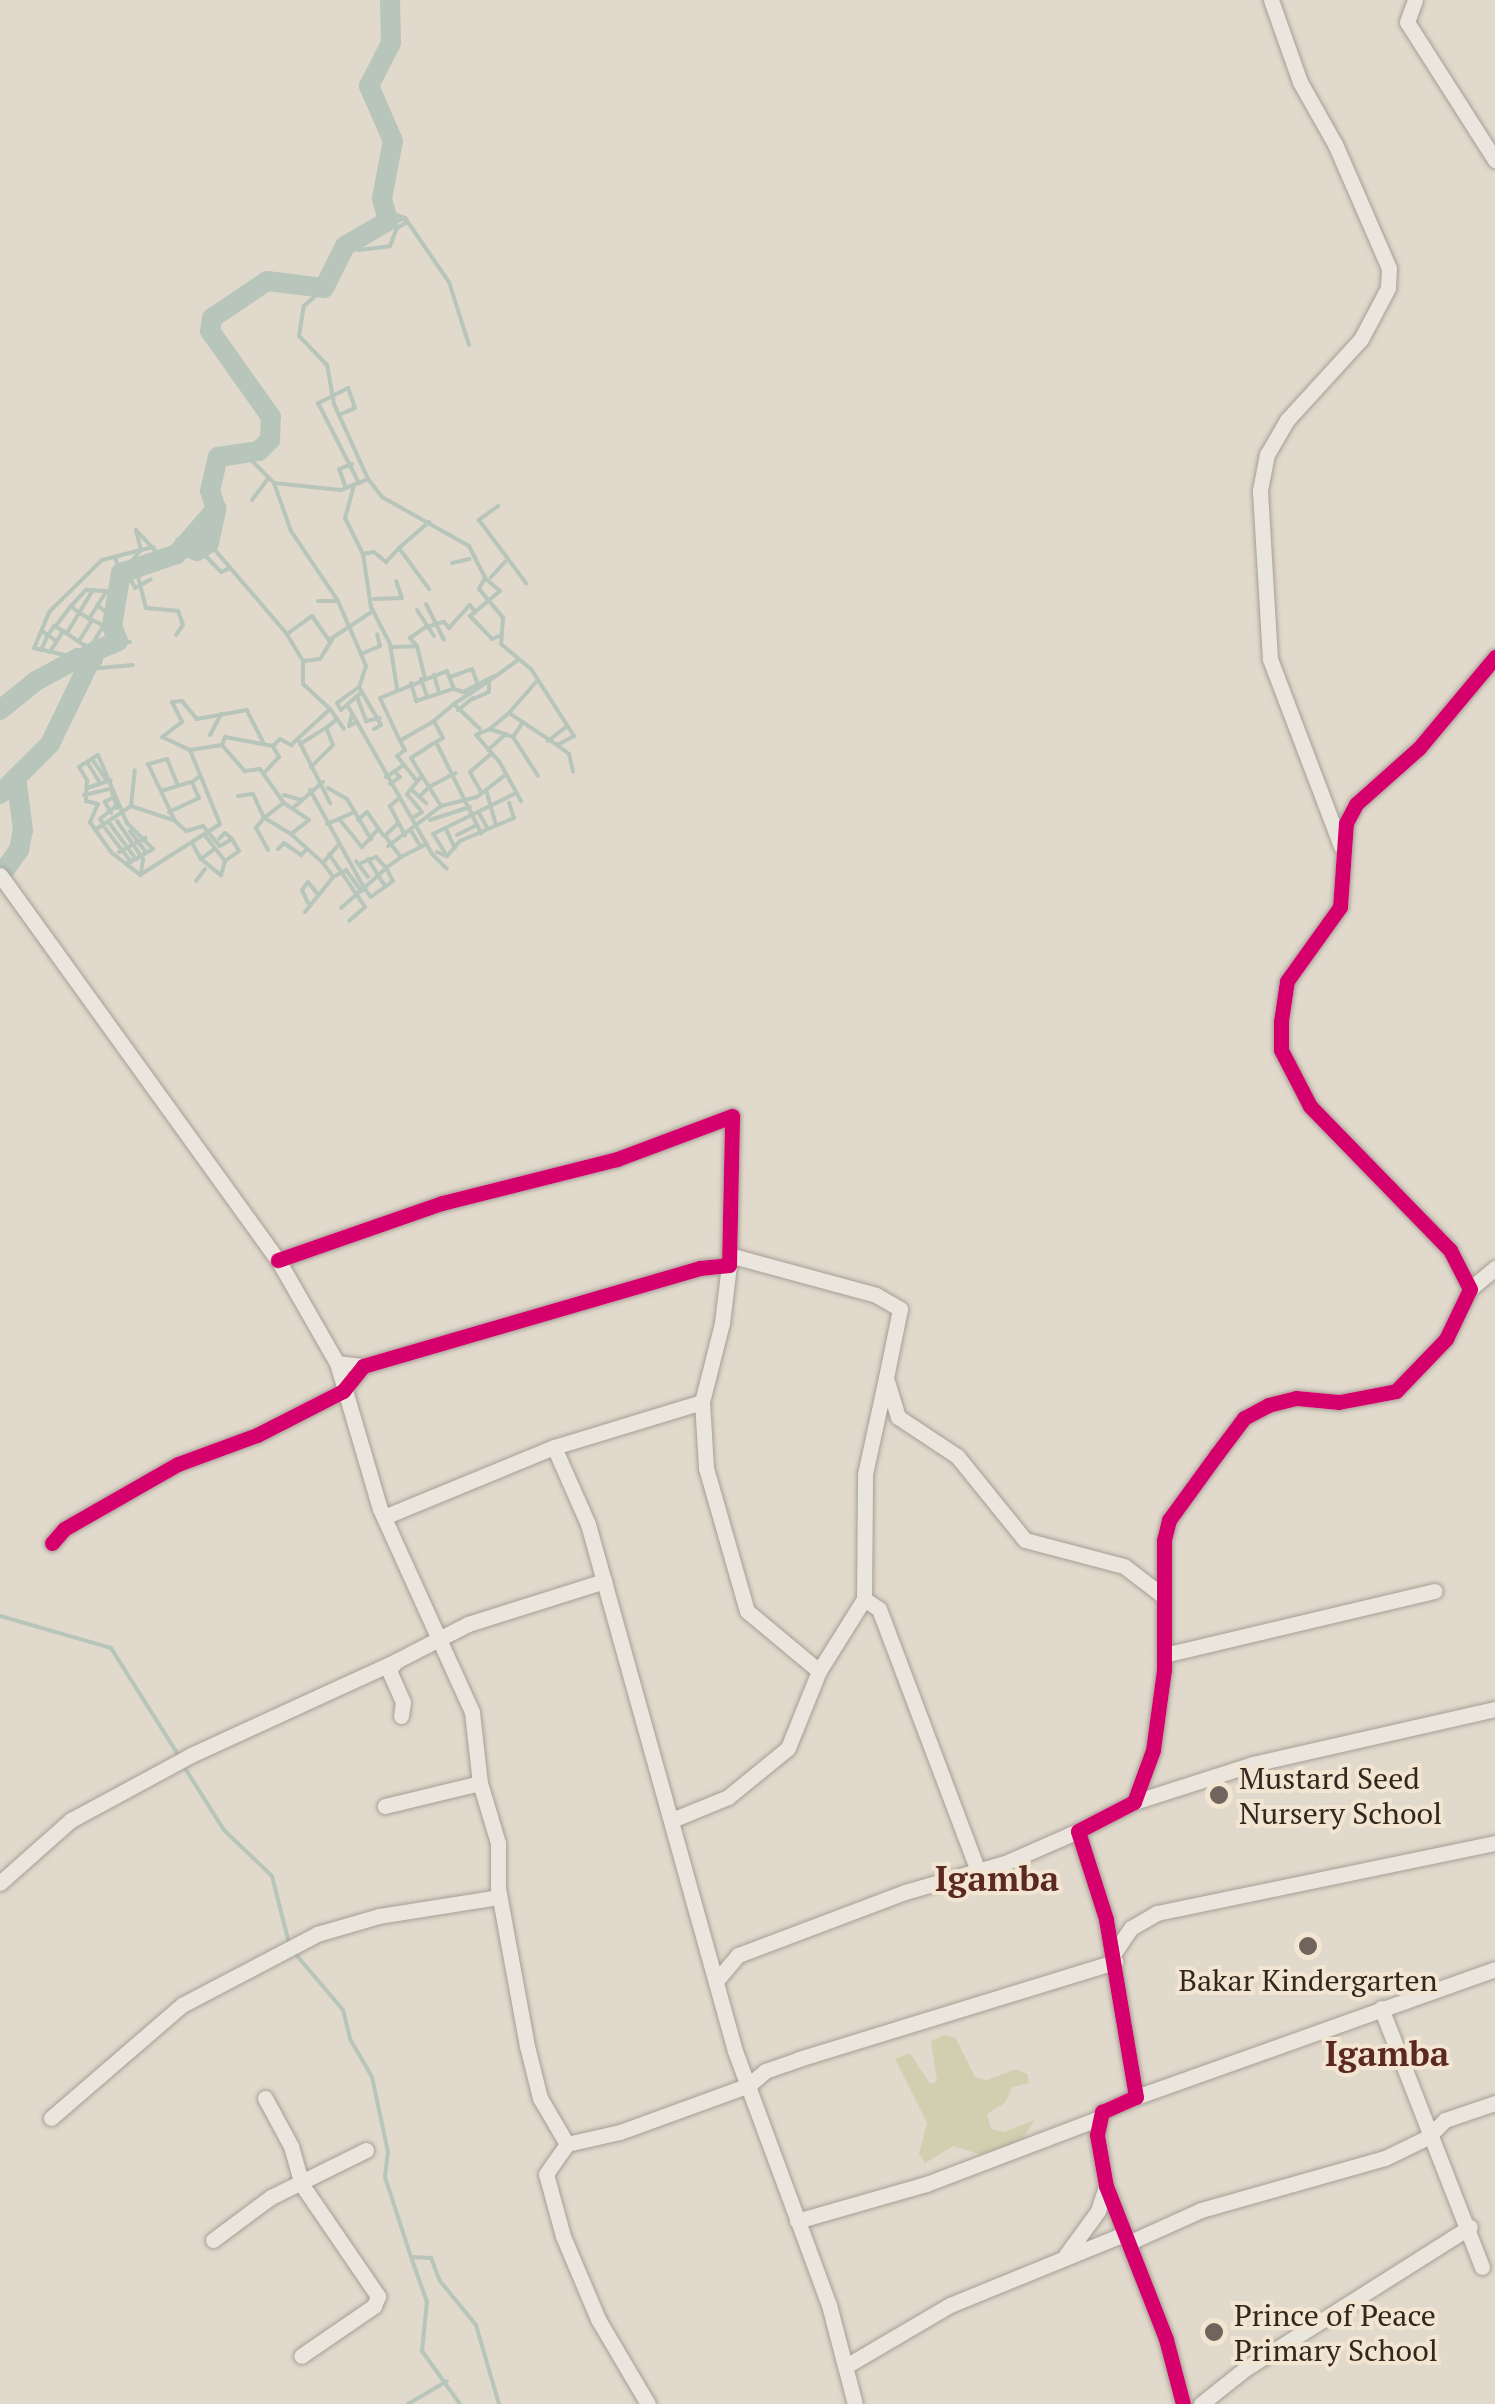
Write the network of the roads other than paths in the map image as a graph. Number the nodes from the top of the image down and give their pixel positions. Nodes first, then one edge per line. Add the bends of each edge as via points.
1 (1271, 0) edge
2 (1415, 0) edge
3 (1495, 160) edge
4 (1495, 657) edge
5 (1345, 859) junction
6 (0, 874) edge
7 (278, 1260) junction
8 (729, 1260) junction
9 (1495, 1268) edge
10 (1470, 1289) junction
11 (337, 1363) junction
12 (363, 1366) junction
13 (886, 1378) junction
14 (343, 1391) junction
15 (702, 1402) junction
16 (554, 1447) junction
17 (384, 1517) junction
18 (52, 1543) dead end
19 (604, 1581) junction
20 (1435, 1591) dead end
21 (1163, 1596) junction
22 (864, 1599) junction
23 (444, 1640) junction
24 (1164, 1654) junction
25 (396, 1661) junction
26 (819, 1671) junction
27 (1495, 1710) edge
28 (400, 1716) dead end
29 (480, 1783) junction
30 (1134, 1802) junction
31 (386, 1806) dead end
32 (672, 1820) junction
33 (1078, 1831) junction
34 (1495, 1843) edge
35 (978, 1871) junction
36 (0, 1883) edge
37 (499, 1897) junction
38 (707, 1950) junction
39 (738, 1954) junction
40 (1114, 1957) junction
41 (1495, 1969) edge
42 (717, 1980) junction
43 (1380, 2008) junction
44 (749, 2085) junction
45 (1136, 2097) junction
46 (265, 2098) dead end
47 (1495, 2103) edge
48 (52, 2118) dead end
49 (1100, 2118) junction
50 (1428, 2136) junction
51 (567, 2144) junction
52 (366, 2150) dead end
53 (302, 2185) junction
54 (1106, 2186) junction
55 (797, 2221) junction
56 (1470, 2227) junction
57 (1126, 2239) junction
58 (213, 2240) dead end
59 (1060, 2262) junction
60 (1482, 2268) dead end
61 (302, 2356) dead end
62 (846, 2366) junction
63 (648, 2404) edge
64 (856, 2404) edge
65 (1183, 2404) edge
66 (1200, 2404) edge

1 - 5 street via 1300,82 1335,144 1388,268 1388,288 1362,339 1280,431 1260,490 1270,659
2 - 3 street via 1408,22
4 - 5 street via 1419,748 1356,804 1346,823
5 - 10 street via 1340,907 1287,981 1281,1050 1310,1106 1450,1250
6 - 7 street
7 - 8 street via 442,1203 617,1160 732,1116
7 - 11 street
8 - 12 street
8 - 13 street via 876,1295 900,1309
8 - 15 street
9 - 10 street
10 - 21 street via 1446,1339 1396,1391 1339,1402 1296,1398 1244,1418 1169,1520
11 - 12 street
11 - 14 street
12 - 14 street
13 - 21 street via 898,1417 957,1456 1025,1540 1124,1566
13 - 22 street via 865,1474
14 - 17 street
14 - 18 street via 257,1436 178,1464 64,1529
15 - 16 street via 630,1418
15 - 26 street via 706,1468 747,1611
16 - 17 street
16 - 19 street
17 - 23 street
19 - 23 street via 481,1619
19 - 32 street
20 - 24 street
21 - 24 street
22 - 26 street
22 - 35 street via 878,1609
23 - 25 street
23 - 29 street via 472,1712
24 - 30 street via 1160,1716
25 - 28 street via 390,1670 403,1702
25 - 36 street via 181,1760 71,1820
26 - 32 street via 788,1748 768,1769 728,1797
27 - 30 street via 1253,1764
29 - 31 street
29 - 37 street via 498,1842
30 - 33 street
32 - 38 street
33 - 35 street
33 - 40 street
34 - 40 street via 1157,1913 1131,1928
35 - 39 street
37 - 48 street via 379,1916 291,1948 182,2005
37 - 51 street via 540,2098
38 - 39 street
38 - 42 street
39 - 42 street
40 - 44 street via 799,2059 765,2071
40 - 45 street
41 - 43 street
42 - 44 street
43 - 45 street
43 - 50 street
44 - 51 street
44 - 55 street
45 - 49 street
46 - 53 street via 291,2146
47 - 50 street via 1444,2120
49 - 54 street
49 - 55 street via 926,2184
50 - 56 street
50 - 57 street via 1384,2158 1201,2210
51 - 63 street via 546,2174 563,2236 598,2319
52 - 53 street
53 - 58 street via 271,2197
53 - 61 street via 378,2296 374,2306
54 - 57 street
54 - 59 street via 1098,2212
55 - 62 street
56 - 60 street
56 - 66 street via 1244,2369
57 - 59 street
57 - 65 street
59 - 62 street via 950,2305
62 - 64 street

